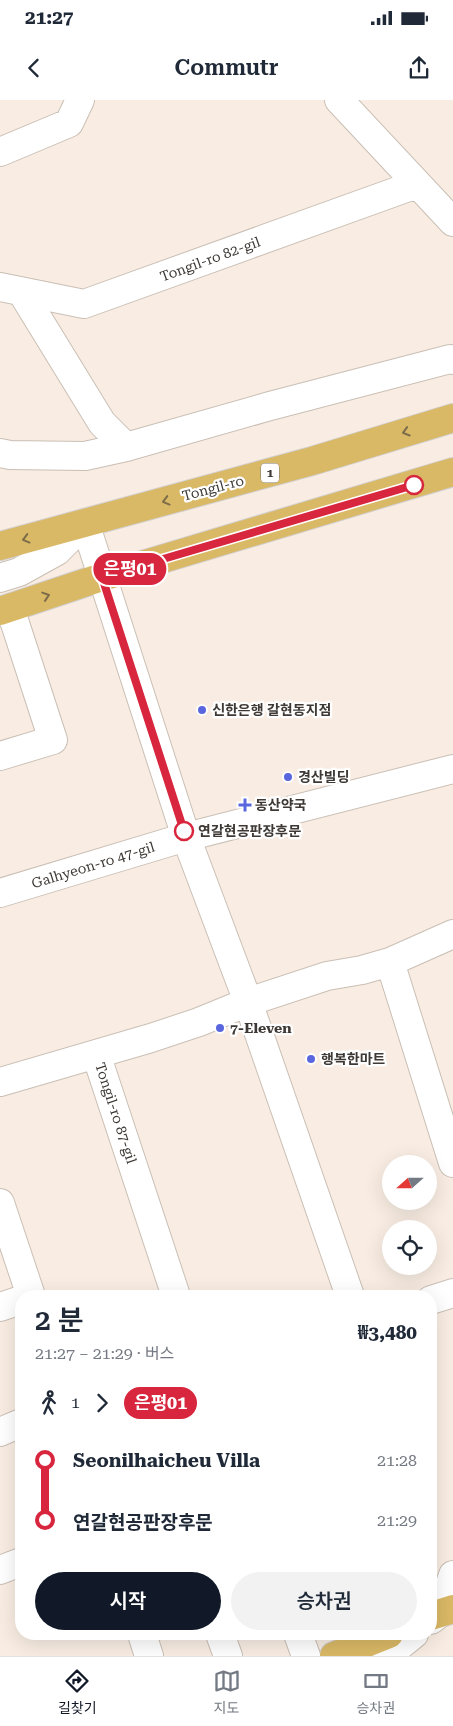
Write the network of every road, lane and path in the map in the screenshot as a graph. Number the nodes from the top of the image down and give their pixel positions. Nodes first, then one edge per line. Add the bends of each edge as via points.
1 (80, 100) edge
2 (339, 100) edge
3 (0, 152) edge
4 (417, 184) junction
5 (453, 222) edge
6 (11, 289) edge
7 (453, 360) edge
8 (453, 418) edge
9 (126, 447) junction
10 (0, 453) edge
11 (453, 472) edge
12 (85, 523) junction
13 (0, 546) edge
14 (102, 577) junction
15 (0, 578) edge
16 (5, 610) edge
17 (0, 756) edge
18 (453, 769) edge
19 (186, 837) junction
20 (0, 893) edge
21 (453, 934) edge
22 (390, 962) junction
23 (248, 1002) junction
24 (96, 1054) junction
25 (0, 1082) edge
26 (453, 1163) edge
27 (0, 1203) edge
28 (29, 1290) edge
29 (174, 1290) edge
30 (348, 1290) edge
31 (453, 1294) edge
32 (437, 1298) edge
33 (15, 1302) edge
34 (0, 1306) edge
35 (15, 1426) edge
36 (0, 1432) edge
37 (15, 1564) edge
38 (0, 1570) edge
39 (453, 1575) edge
40 (439, 1615) edge
41 (144, 1640) edge
42 (222, 1640) edge
43 (300, 1640) edge
44 (374, 1640) edge
45 (407, 1640) edge
46 (150, 1656) edge
47 (228, 1656) edge
48 (306, 1656) edge
49 (334, 1656) edge
50 (387, 1656) edge

1 - 3 street via 70,123
2 - 4 street
4 - 5 street
4 - 6 street, Tongil-ro 82-gil via 84,304
6 - 9 street via 102,423
7 - 9 street via 270,406
8 -> 12 main road, Tongil-ro / 1 via 312,461
9 - 10 street via 84,456
11 - 14 main road
12 -> 13 main road, Tongil-ro / 1
12 - 14 street
12 - 15 street via 57,551 19,572
16 -> 14 main road
14 - 19 street
16 - 17 street via 53,740
18 - 19 street
19 - 20 street, Galhyeon-ro 47-gil
19 - 23 street
21 - 22 street, Tongil-ro 87-gil
22 - 23 street, Tongil-ro 87-gil via 327,976
22 - 26 street
23 - 24 street, Tongil-ro 87-gil via 199,1022
23 - 30 street
24 - 25 street
24 - 29 street, Tongil-ro 87-gil
27 - 28 street
31 - 32 street
33 - 34 street
35 - 36 street
37 - 38 street
39 - 40 street
41 - 46 street
42 - 47 street
43 - 48 street
44 - 49 main road
45 - 50 street

